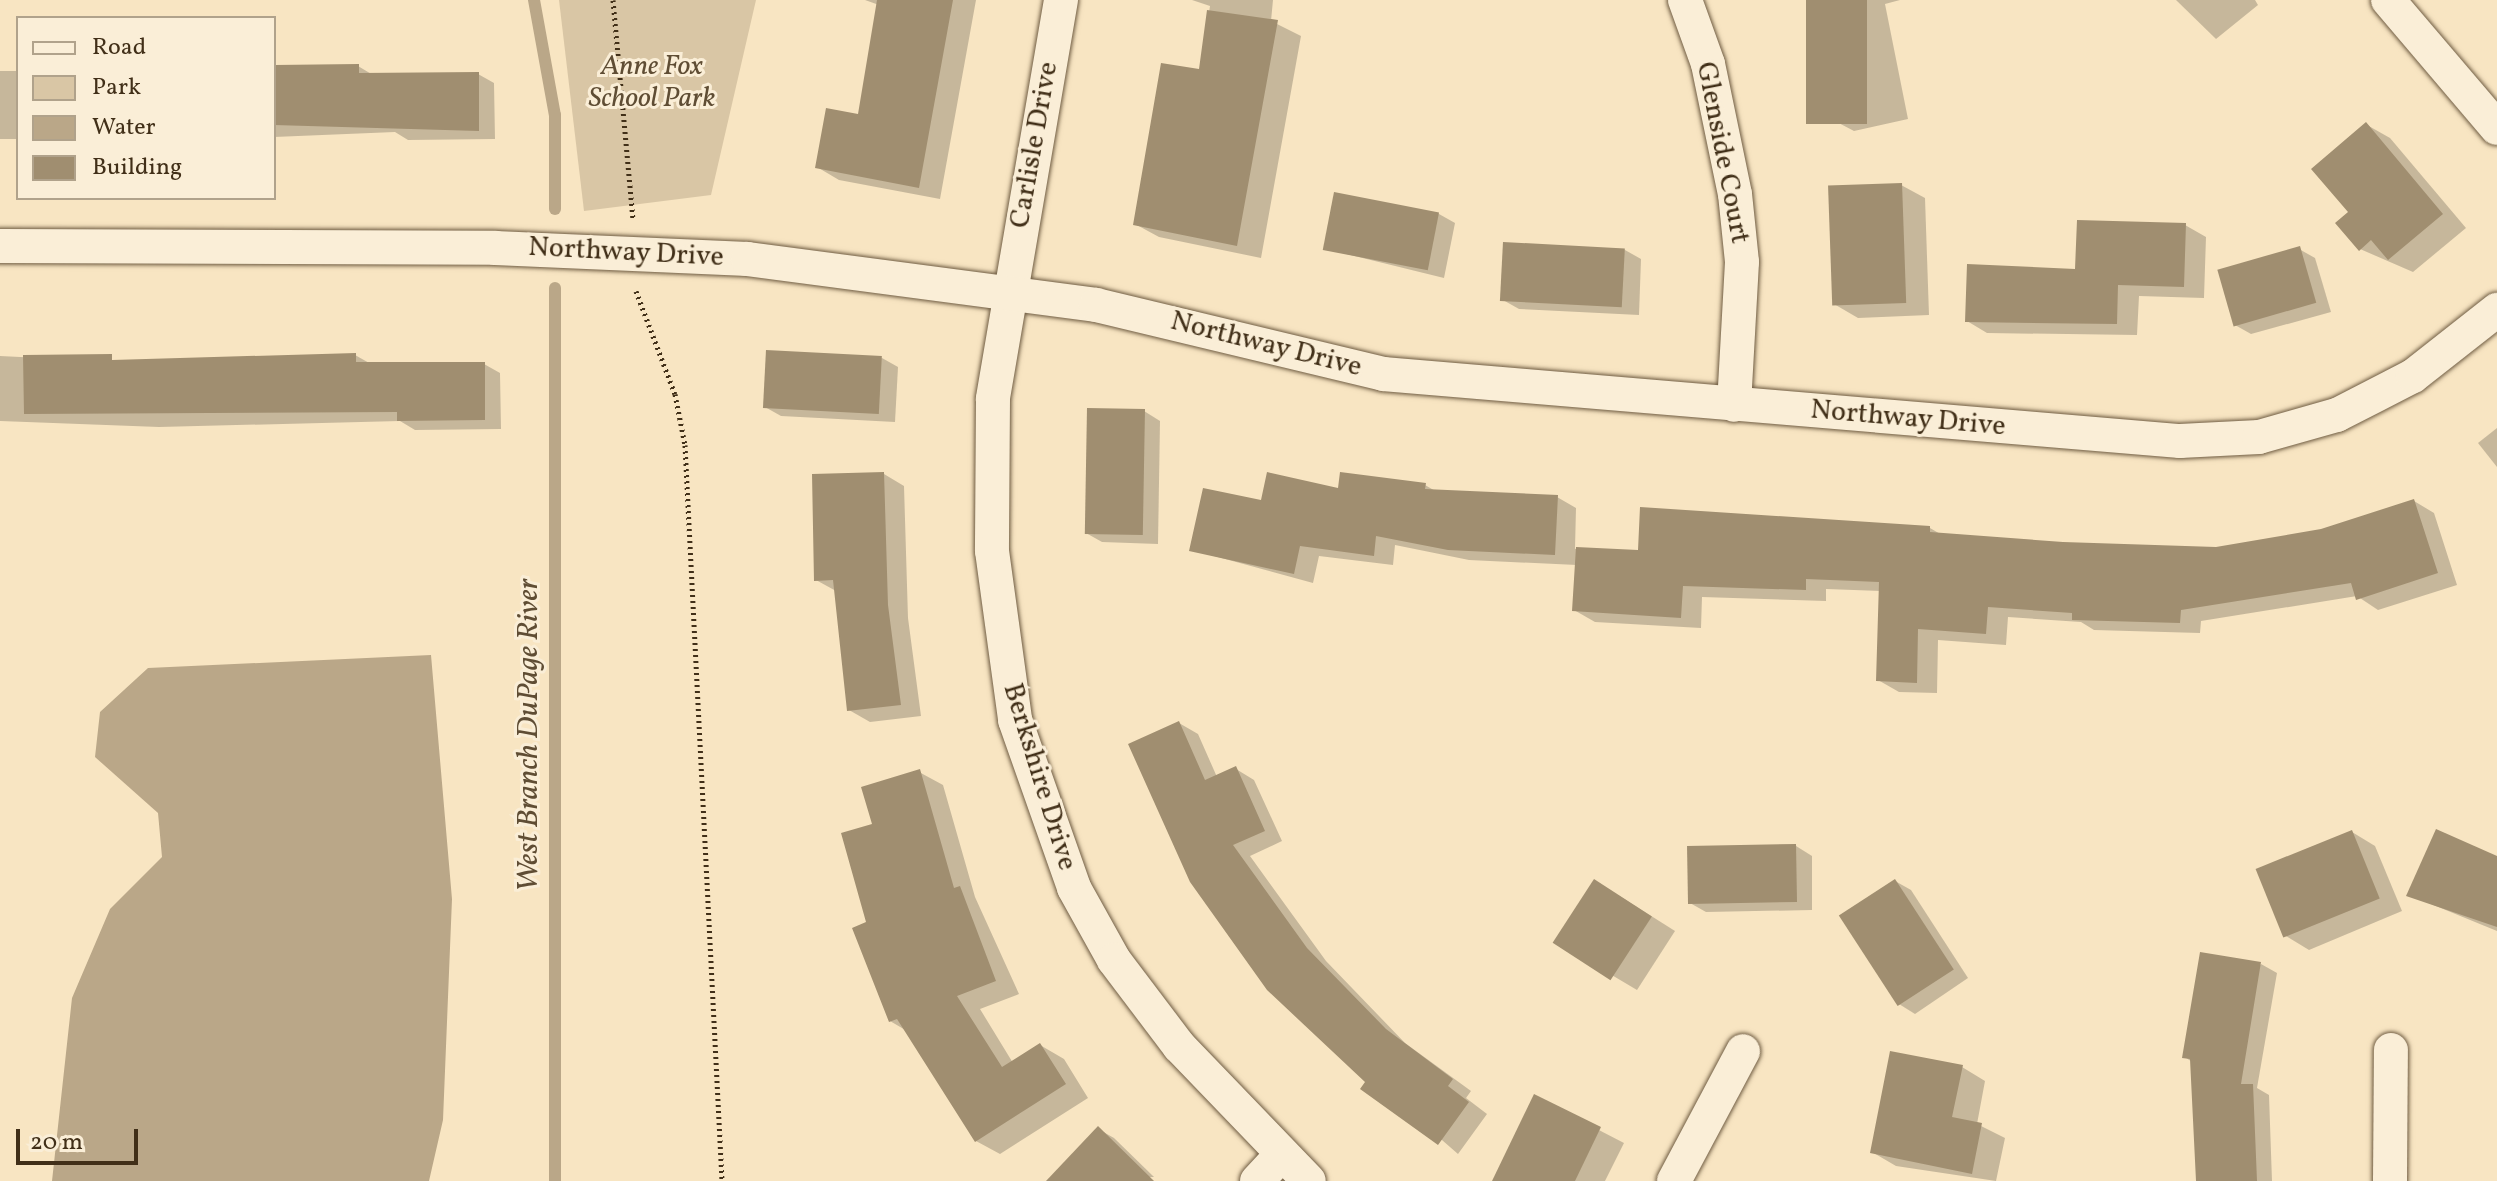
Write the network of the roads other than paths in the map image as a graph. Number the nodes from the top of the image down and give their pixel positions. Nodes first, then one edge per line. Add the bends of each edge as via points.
1 (1061, 0) edge
2 (1685, 0) edge
3 (2388, 0) edge
4 (2497, 128) edge
5 (0, 246) edge
6 (1009, 290) junction
7 (2497, 310) edge
8 (1734, 405) junction
9 (2391, 1050) dead end
10 (1743, 1051) dead end
11 (1280, 1156) junction
12 (1257, 1181) edge
13 (1309, 1181) edge
14 (1674, 1181) edge
15 (2390, 1181) edge

1 - 6 street, Carlisle Drive
2 - 8 street, Glenside Court via 1708,64 1735,194 1742,262
3 - 4 street
5 - 6 street, Northway Drive via 634,252
6 - 8 street, Northway Drive via 1383,374
6 - 11 street, Berkshire Drive via 990,471 1000,639 1015,720 1074,888 1114,960 1179,1046
7 - 8 street, Northway Drive via 2373,399 2304,426 2230,441
9 - 15 street
10 - 14 street
11 - 12 street
11 - 13 street, Berkshire Drive

